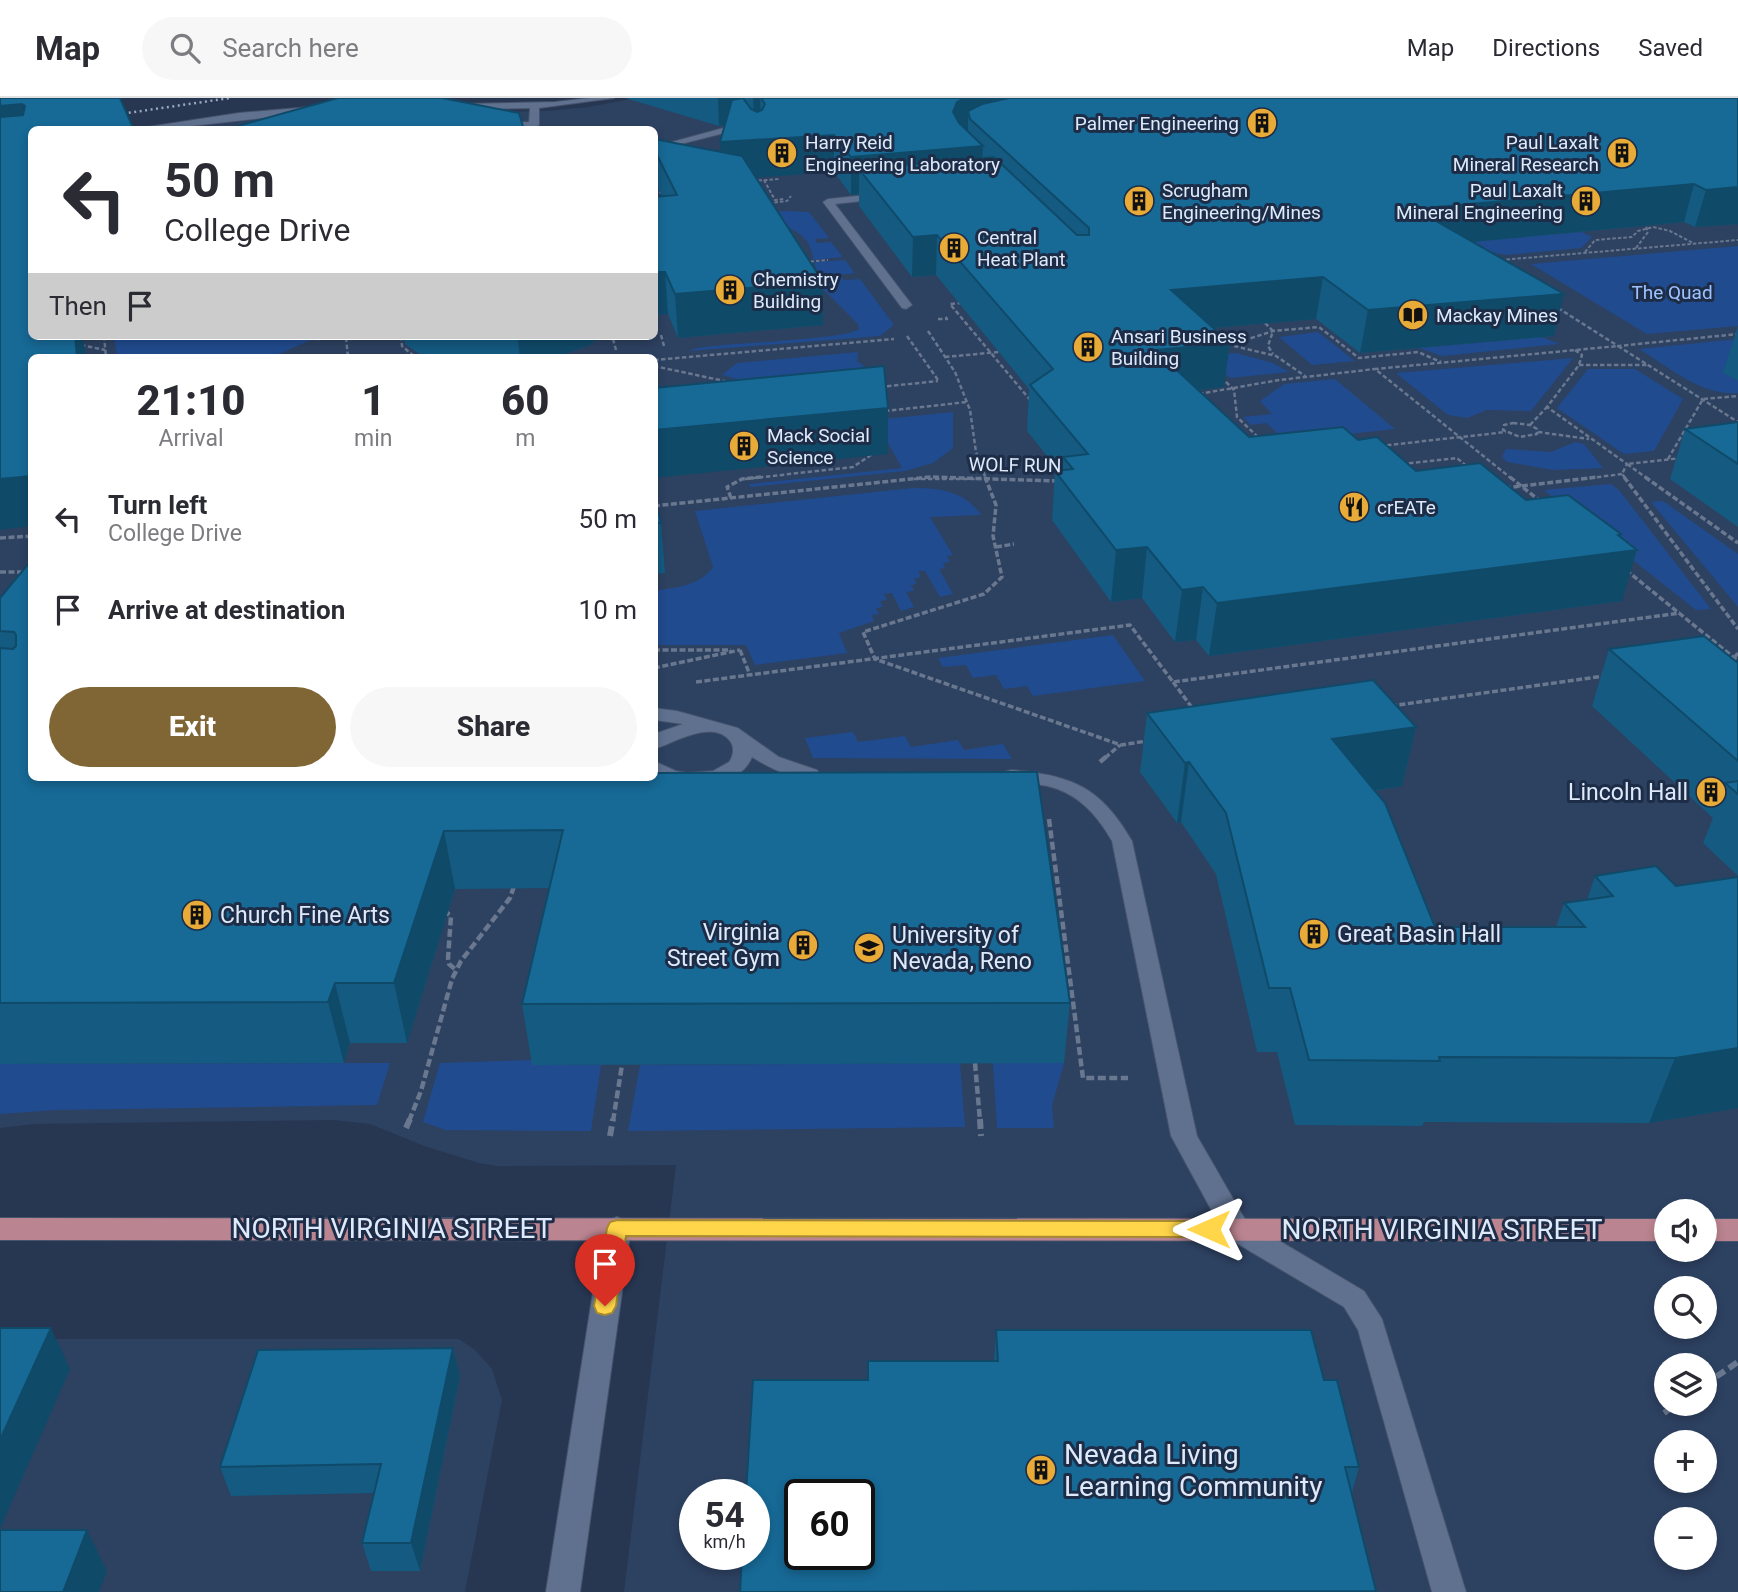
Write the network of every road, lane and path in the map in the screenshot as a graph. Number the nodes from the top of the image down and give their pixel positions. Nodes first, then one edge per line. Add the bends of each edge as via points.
1 (610, 98) edge
2 (535, 106) junction
3 (446, 107) edge
4 (337, 109) edge
5 (759, 122) edge
6 (480, 125) edge
7 (188, 126) edge
8 (677, 142) edge
9 (780, 179) edge
10 (764, 180) junction
11 (750, 181) edge
12 (903, 195) edge
13 (792, 198) edge
14 (1640, 223) edge
15 (1647, 227) junction
16 (1738, 240) edge
17 (1695, 243) junction
18 (1635, 248) junction
19 (1585, 253) junction
20 (1496, 260) edge
21 (963, 303) edge
22 (1552, 304) dead end
23 (906, 305) joint
24 (1265, 323) edge
25 (1325, 326) edge
26 (1319, 327) junction
27 (1273, 331) junction
28 (1738, 334) edge
29 (661, 335) dead end
30 (894, 339) dead end
31 (104, 340) edge
32 (401, 340) edge
33 (613, 340) dead end
34 (71, 342) edge
35 (664, 346) dead end
36 (1233, 346) junction
37 (1618, 346) junction
38 (1222, 347) edge
39 (105, 350) junction
40 (617, 350) dead end
41 (1575, 350) junction
42 (999, 352) edge
43 (992, 353) junction
44 (106, 354) edge
45 (411, 354) edge
46 (1276, 356) junction
47 (946, 357) junction
48 (658, 360) edge
49 (1441, 362) junction
50 (1579, 365) junction
51 (1648, 365) junction
52 (658, 367) edge
53 (1213, 369) edge
54 (1375, 369) junction
55 (1306, 377) junction
56 (938, 381) dead end
57 (734, 384) edge
58 (870, 388) edge
59 (1234, 390) junction
60 (1197, 394) edge
61 (1738, 396) edge
62 (1703, 400) junction
63 (967, 402) junction
64 (1032, 403) edge
65 (1547, 407) junction
66 (875, 412) edge
67 (1738, 422) edge
68 (1530, 425) junction
69 (1506, 432) junction
70 (1538, 432) junction
71 (1459, 437) junction
72 (1594, 440) junction
73 (1263, 442) edge
74 (866, 445) edge
75 (1376, 446) edge
76 (1691, 457) edge
77 (1667, 459) junction
78 (1627, 464) junction
79 (1390, 466) edge
80 (1474, 472) edge
81 (1622, 474) junction
82 (986, 479) junction
83 (1067, 480) edge
84 (1521, 486) junction
85 (1495, 489) edge
86 (731, 498) junction
87 (1542, 502) edge
88 (658, 506) edge
89 (28, 536) edge
90 (0, 538) edge
91 (1736, 540) edge
92 (1014, 544) dead end
93 (996, 547) junction
94 (1626, 570) edge
95 (0, 572) edge
96 (28, 572) edge
97 (1680, 613) junction
98 (1738, 629) edge
99 (658, 650) edge
100 (740, 650) junction
101 (1738, 653) edge
102 (875, 659) junction
103 (1723, 659) edge
104 (1736, 660) edge
105 (658, 667) edge
106 (750, 675) junction
107 (1609, 675) dead end
108 (695, 682) dead end
109 (1173, 682) junction
110 (1378, 708) edge
111 (1195, 712) edge
112 (658, 715) edge
113 (719, 729) junction
114 (1159, 739) edge
115 (740, 740) junction
116 (658, 741) edge
117 (658, 770) edge
118 (810, 774) junction
119 (836, 774) edge
120 (994, 775) edge
121 (710, 778) junction
122 (1049, 829) dead end
123 (518, 871) edge
124 (433, 908) edge
125 (456, 970) junction
126 (975, 1063) edge
127 (622, 1065) dead end
128 (1129, 1078) dead end
129 (406, 1128) dead end
130 (610, 1136) dead end
131 (981, 1136) dead end
132 (617, 1228) junction
133 (0, 1229) edge
134 (1236, 1229) junction
135 (1654, 1230) edge
136 (1717, 1230) edge
137 (1738, 1230) edge
138 (1738, 1362) edge
139 (1717, 1376) edge
140 (563, 1592) edge
141 (1449, 1592) edge

1 - 2 street
2 - 3 street
2 - 6 street via 534,125
4 - 7 street via 266,113
5 - 8 street
9 - 10 path
10 - 11 path
10 - 13 path via 775,200
12 - 23 street via 828,202
14 - 15 path
15 - 17 path via 1672,231
15 - 18 path
15 - 19 path via 1632,237 1595,240
16 - 17 path
17 - 18 path
18 - 19 path
19 - 20 path
21 - 43 path via 950,304
22 - 37 path
23 - 47 path
24 - 27 path
25 - 26 path
26 - 27 path
26 - 49 path via 1359,358 1418,352
27 - 36 path
27 - 46 path via 1268,349
28 - 37 path
29 - 35 path
30 - 48 path
31 - 39 path
32 - 45 path
33 - 40 path
34 - 39 path
36 - 38 path
36 - 46 path
37 - 41 path
37 - 51 path
39 - 44 path
41 - 49 path
41 - 50 path via 1582,355
42 - 43 path
43 - 47 path
43 - 64 path
46 - 55 path
47 - 63 path
49 - 54 path
50 - 51 path
50 - 65 path
51 - 62 path
52 - 57 path
53 - 59 path
54 - 55 path
54 - 71 path
55 - 59 path
56 - 58 path
59 - 60 path
59 - 73 path via 1237,417
61 - 62 path
62 - 67 path
62 - 77 path
63 - 66 path
63 - 82 path
65 - 68 path
65 - 72 path
68 - 69 path via 1508,424 1502,427
68 - 70 path
69 - 70 path via 1526,437
69 - 71 path
70 - 72 path
71 - 75 path
71 - 84 path
72 - 78 path
74 - 86 path via 871,455 853,467 741,478 727,487
76 - 77 path
77 - 78 path
78 - 81 path
78 - 91 path
79 - 80 path via 1457,458
81 - 84 path
81 - 98 path
82 - 83 path, WOLF RUN
82 - 86 path, WOLF RUN via 930,477
82 - 93 path via 996,505
84 - 85 path
84 - 87 path
86 - 88 path, WOLF RUN
89 - 90 path
92 - 93 path
93 - 102 path via 1002,578 984,594 863,632
94 - 97 path
95 - 96 path
97 - 104 path
97 - 109 path
99 - 100 path
100 - 105 path
100 - 106 path
101 - 104 path
102 - 106 path
102 - 109 path via 1130,625
102 - 114 path via 1121,745
103 - 104 path
106 - 108 path
107 - 110 path
109 - 111 path
112 - 113 street
113 - 115 street
113 - 116 street via 691,727
115 - 118 street via 772,761
115 - 121 street via 742,758 736,766
117 - 121 street via 677,778
118 - 119 street
118 - 121 street
120 - 134 street via 1031,777 1071,787 1097,802 1111,819 1122,841 1184,1136
122 - 128 path via 1083,1078
123 - 125 path via 510,898
124 - 125 path via 451,916 446,954
125 - 129 path
126 - 131 path
127 - 130 path
132 - 133 main road, NORTH VIRGINIA STREET
132 - 134 main road, NORTH VIRGINIA STREET
132 - 140 street
134 - 135 main road, NORTH VIRGINIA STREET
134 - 141 street via 1353,1299 1372,1327
136 - 137 main road
138 - 139 path

